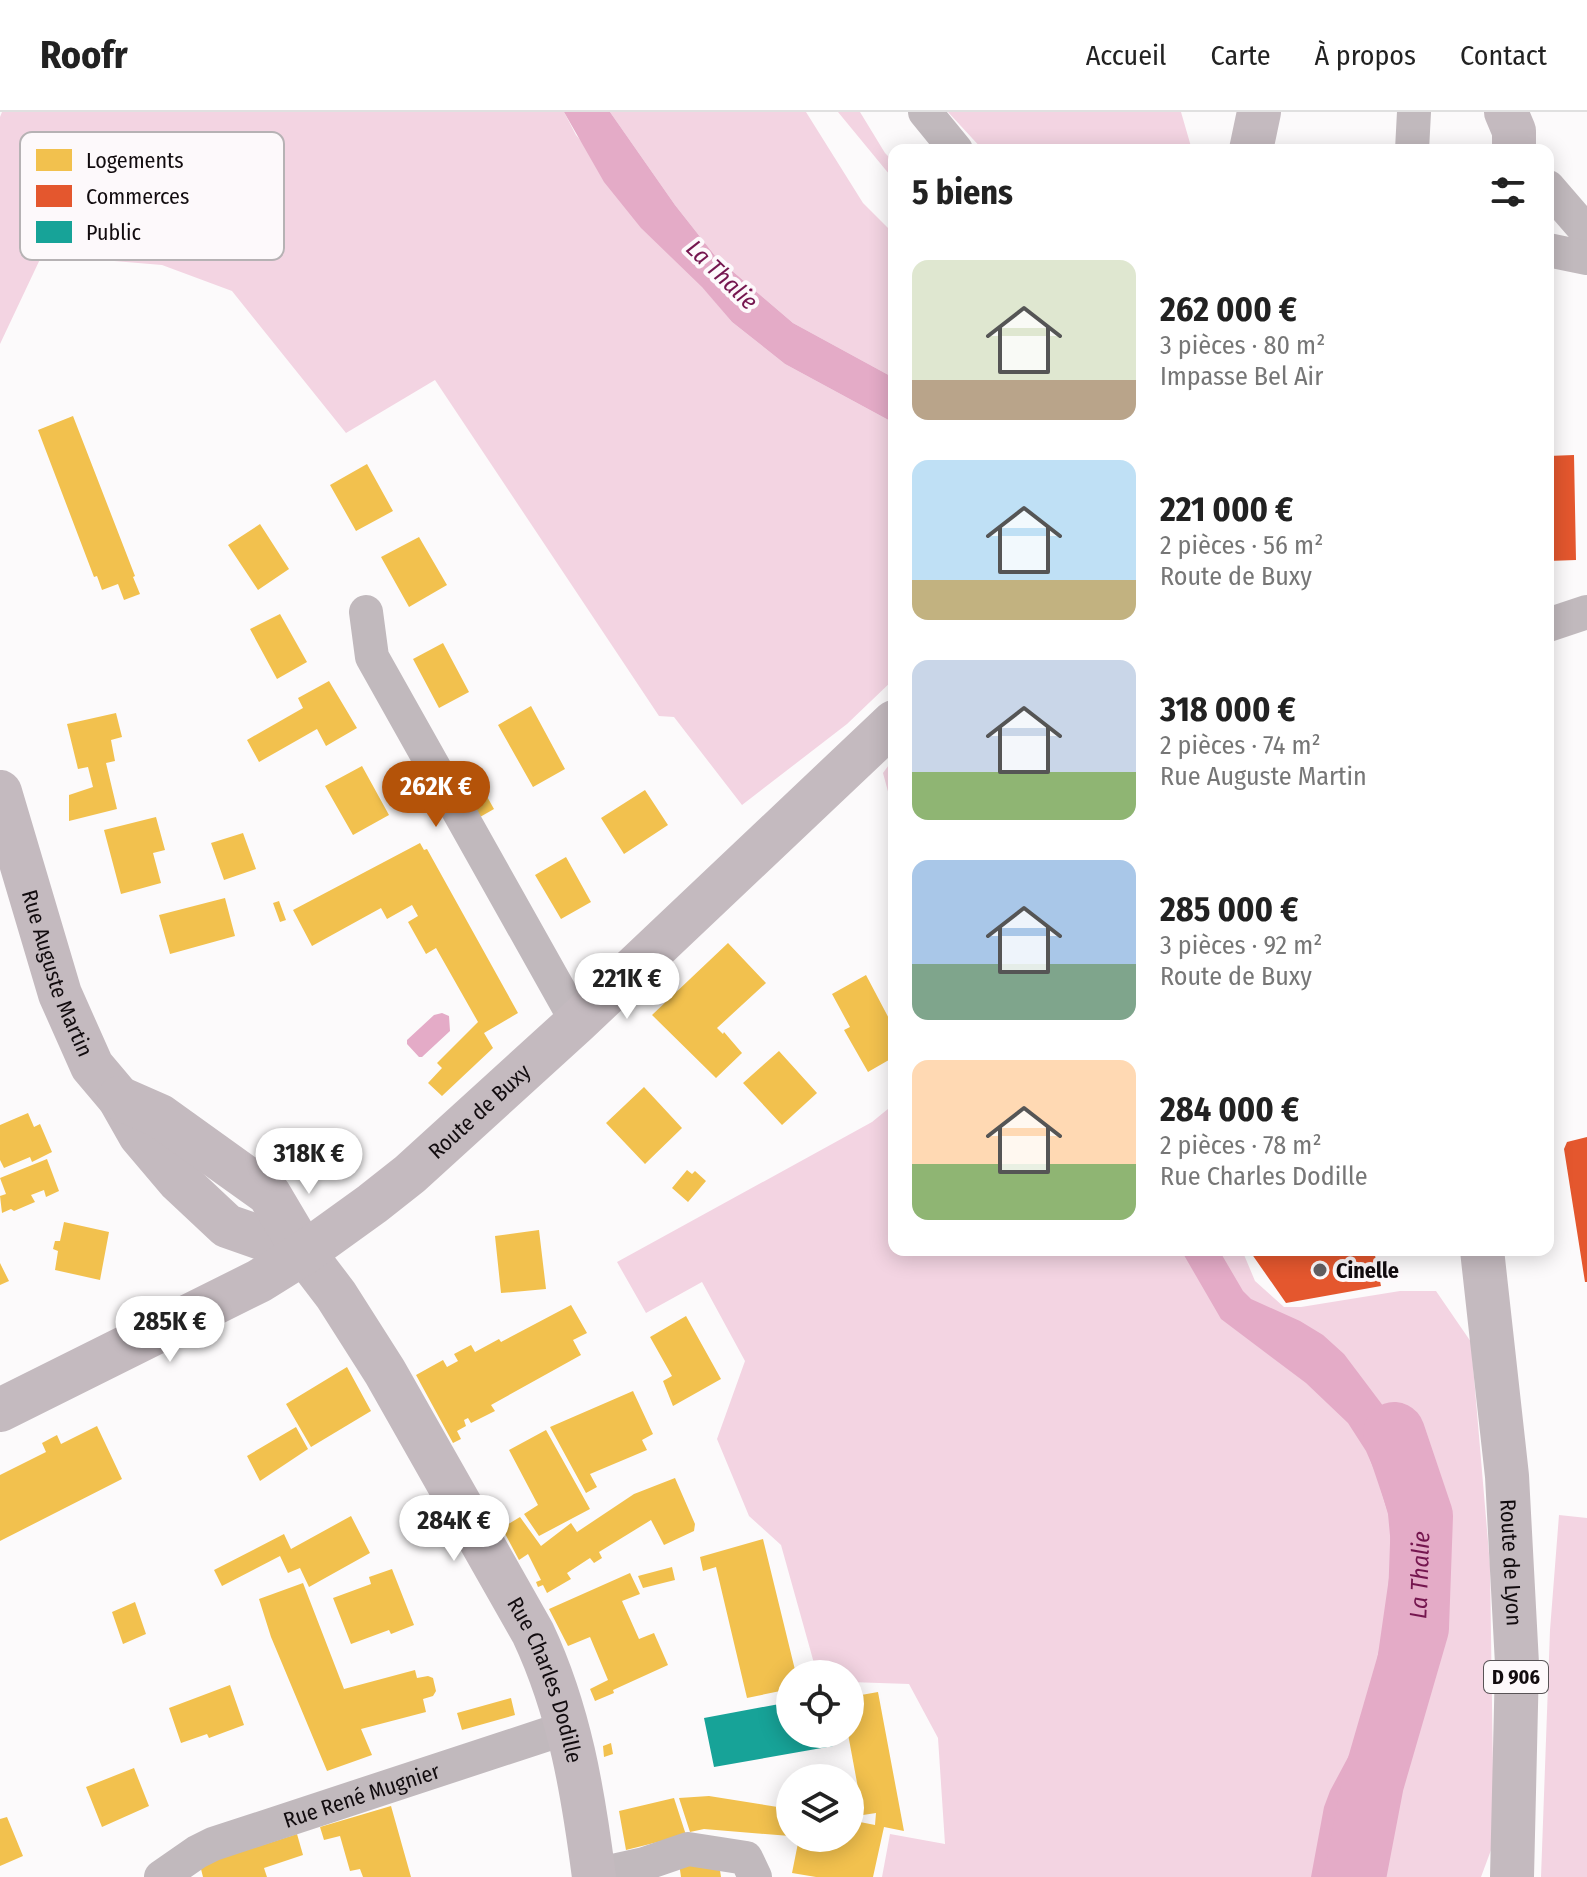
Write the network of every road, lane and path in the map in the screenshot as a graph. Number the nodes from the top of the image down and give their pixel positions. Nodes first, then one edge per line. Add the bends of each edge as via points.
1 (925, 112) edge
2 (1414, 112) edge
3 (951, 144) edge
4 (1412, 144) edge
5 (1554, 194) edge
6 (1587, 232) edge
7 (1554, 251) edge
8 (1587, 258) edge
9 (366, 612) dead end
10 (1587, 612) edge
11 (1554, 623) edge
12 (888, 728) edge
13 (0, 792) edge
14 (9, 855) edge
15 (577, 1022) junction
16 (304, 1253) junction
17 (1483, 1256) edge
18 (0, 1410) edge
19 (569, 1727) junction
20 (594, 1876) edge
21 (161, 1877) edge
22 (755, 1877) edge
23 (1512, 1877) edge

1 - 3 street
2 - 4 street
5 - 6 street
7 - 8 street
9 - 15 street via 372,657
10 - 11 street
12 - 15 main road, Route de Buxy
13 - 14 main road, Rue Auguste Martin
14 - 16 main road, Rue Auguste Martin via 92,1066 140,1135 227,1226
15 - 16 main road, Route de Buxy via 410,1174
16 - 18 main road, Route de Buxy via 199,1312
16 - 19 main road, Rue Charles Dodille via 385,1372 533,1633
17 - 23 main road, Route de Lyon / D 906 via 1507,1476 1517,1664
19 - 20 main road, Rue Charles Dodille
19 - 21 street, Rue René Mugnier via 213,1844
20 - 22 street via 688,1849 746,1858

